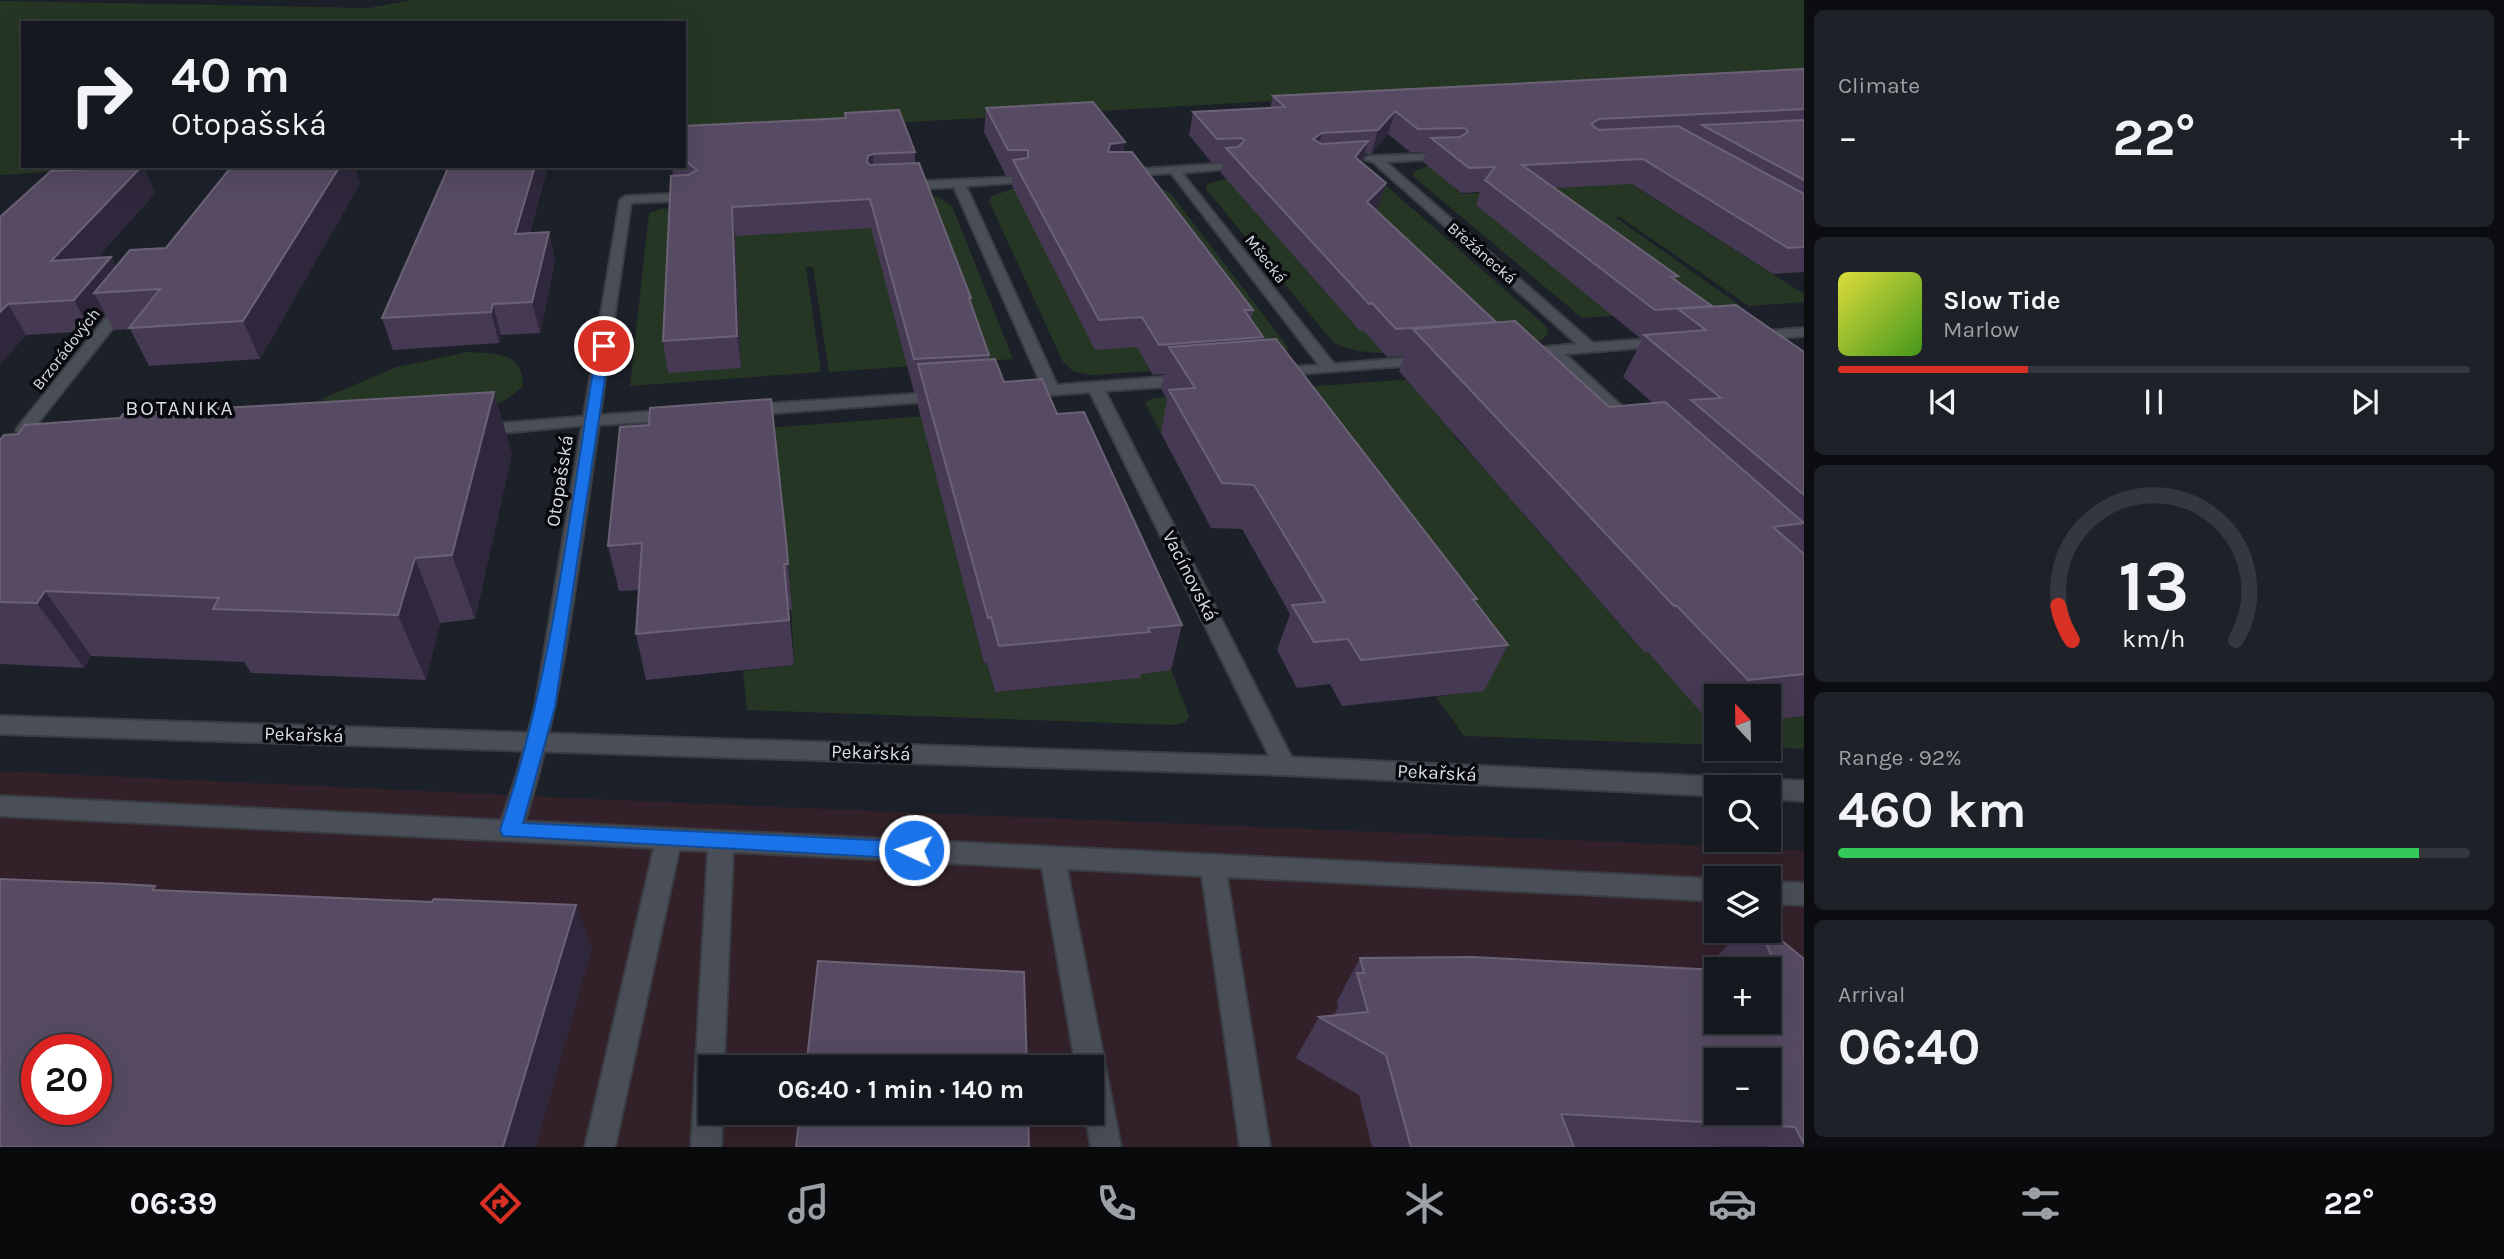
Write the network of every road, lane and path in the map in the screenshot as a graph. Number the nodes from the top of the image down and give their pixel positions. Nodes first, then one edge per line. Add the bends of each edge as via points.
1 (1451, 155) edge
2 (1376, 159) junction
3 (1352, 160) edge
4 (1232, 166) edge
5 (1174, 170) junction
6 (1111, 174) edge
7 (1020, 180) edge
8 (959, 184) junction
9 (886, 187) edge
10 (692, 197) edge
11 (135, 290) edge
12 (1804, 332) edge
13 (1737, 337) edge
14 (1683, 340) edge
15 (1589, 347) junction
16 (1552, 350) junction
17 (1510, 354) edge
18 (1441, 360) edge
19 (1331, 369) junction
20 (1261, 374) edge
21 (1206, 378) edge
22 (1095, 386) junction
23 (1052, 390) junction
24 (1011, 393) edge
25 (956, 397) edge
26 (736, 411) edge
27 (694, 414) edge
28 (591, 421) junction
29 (24, 430) edge
30 (456, 432) edge
31 (1643, 434) edge
32 (0, 725) edge
33 (538, 742) junction
34 (1285, 766) junction
35 (1704, 786) edge
36 (1781, 790) edge
37 (1804, 791) edge
38 (0, 806) edge
39 (510, 830) junction
40 (669, 838) junction
41 (721, 840) junction
42 (1052, 858) junction
43 (1213, 866) junction
44 (1704, 889) edge
45 (1781, 893) edge
46 (1804, 894) edge
47 (1089, 1055) edge
48 (1102, 1125) edge
49 (600, 1147) edge
50 (706, 1147) edge
51 (1106, 1147) edge
52 (1255, 1147) edge

1 - 2 street
2 - 3 street
2 - 15 street, Břežánecká
4 - 5 street
5 - 6 street
5 - 19 street, Mšecká
7 - 8 street
8 - 9 street
8 - 23 street
10 - 28 street, Otopašská via 626,200
11 - 29 street, Brzorádových
12 - 13 street
14 - 15 street
15 - 16 street
16 - 17 street
16 - 31 street
18 - 19 street
19 - 20 street
21 - 22 street
22 - 23 street
22 - 34 street, Vacínovská
23 - 24 street
25 - 26 street
27 - 28 street
28 - 30 street
28 - 33 street, Otopašská
32 - 33 street, Pekařská
33 - 34 street, Pekařská
33 - 39 street, Otopašská
34 - 35 street, Pekařská
36 - 37 street
38 - 39 street
39 - 40 street
40 - 41 street
40 - 49 street
41 - 42 street
41 - 50 street
42 - 43 street
42 - 47 street
43 - 44 street
43 - 52 street
45 - 46 street
48 - 51 street

